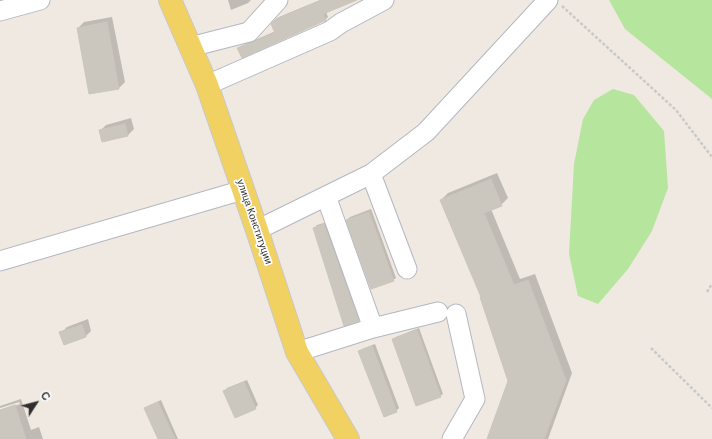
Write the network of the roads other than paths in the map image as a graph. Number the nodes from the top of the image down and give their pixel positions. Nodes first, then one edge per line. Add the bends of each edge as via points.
1 (40, 0) edge
2 (170, 0) edge
3 (278, 0) edge
4 (384, 0) edge
5 (555, 3) edge
6 (0, 11) edge
7 (190, 47) junction
8 (207, 85) junction
9 (371, 174) junction
10 (243, 190) junction
11 (326, 196) junction
12 (257, 230) junction
13 (0, 261) edge
14 (407, 269) dead end
15 (373, 328) junction
16 (297, 352) junction
17 (348, 439) edge
18 (452, 439) edge

1 - 6 street
2 - 7 main road, улица Конституции
3 - 7 street via 249,32
4 - 8 street via 330,31
5 - 9 street via 426,132
7 - 8 main road, улица Конституции
8 - 10 main road, улица Конституции
9 - 11 street
9 - 14 street
10 - 12 main road, улица Конституции
10 - 13 street
11 - 12 street
11 - 15 street
12 - 16 main road, улица Конституции
15 - 16 street
15 - 18 street via 447,313 475,399
16 - 17 main road, улица Конституции

